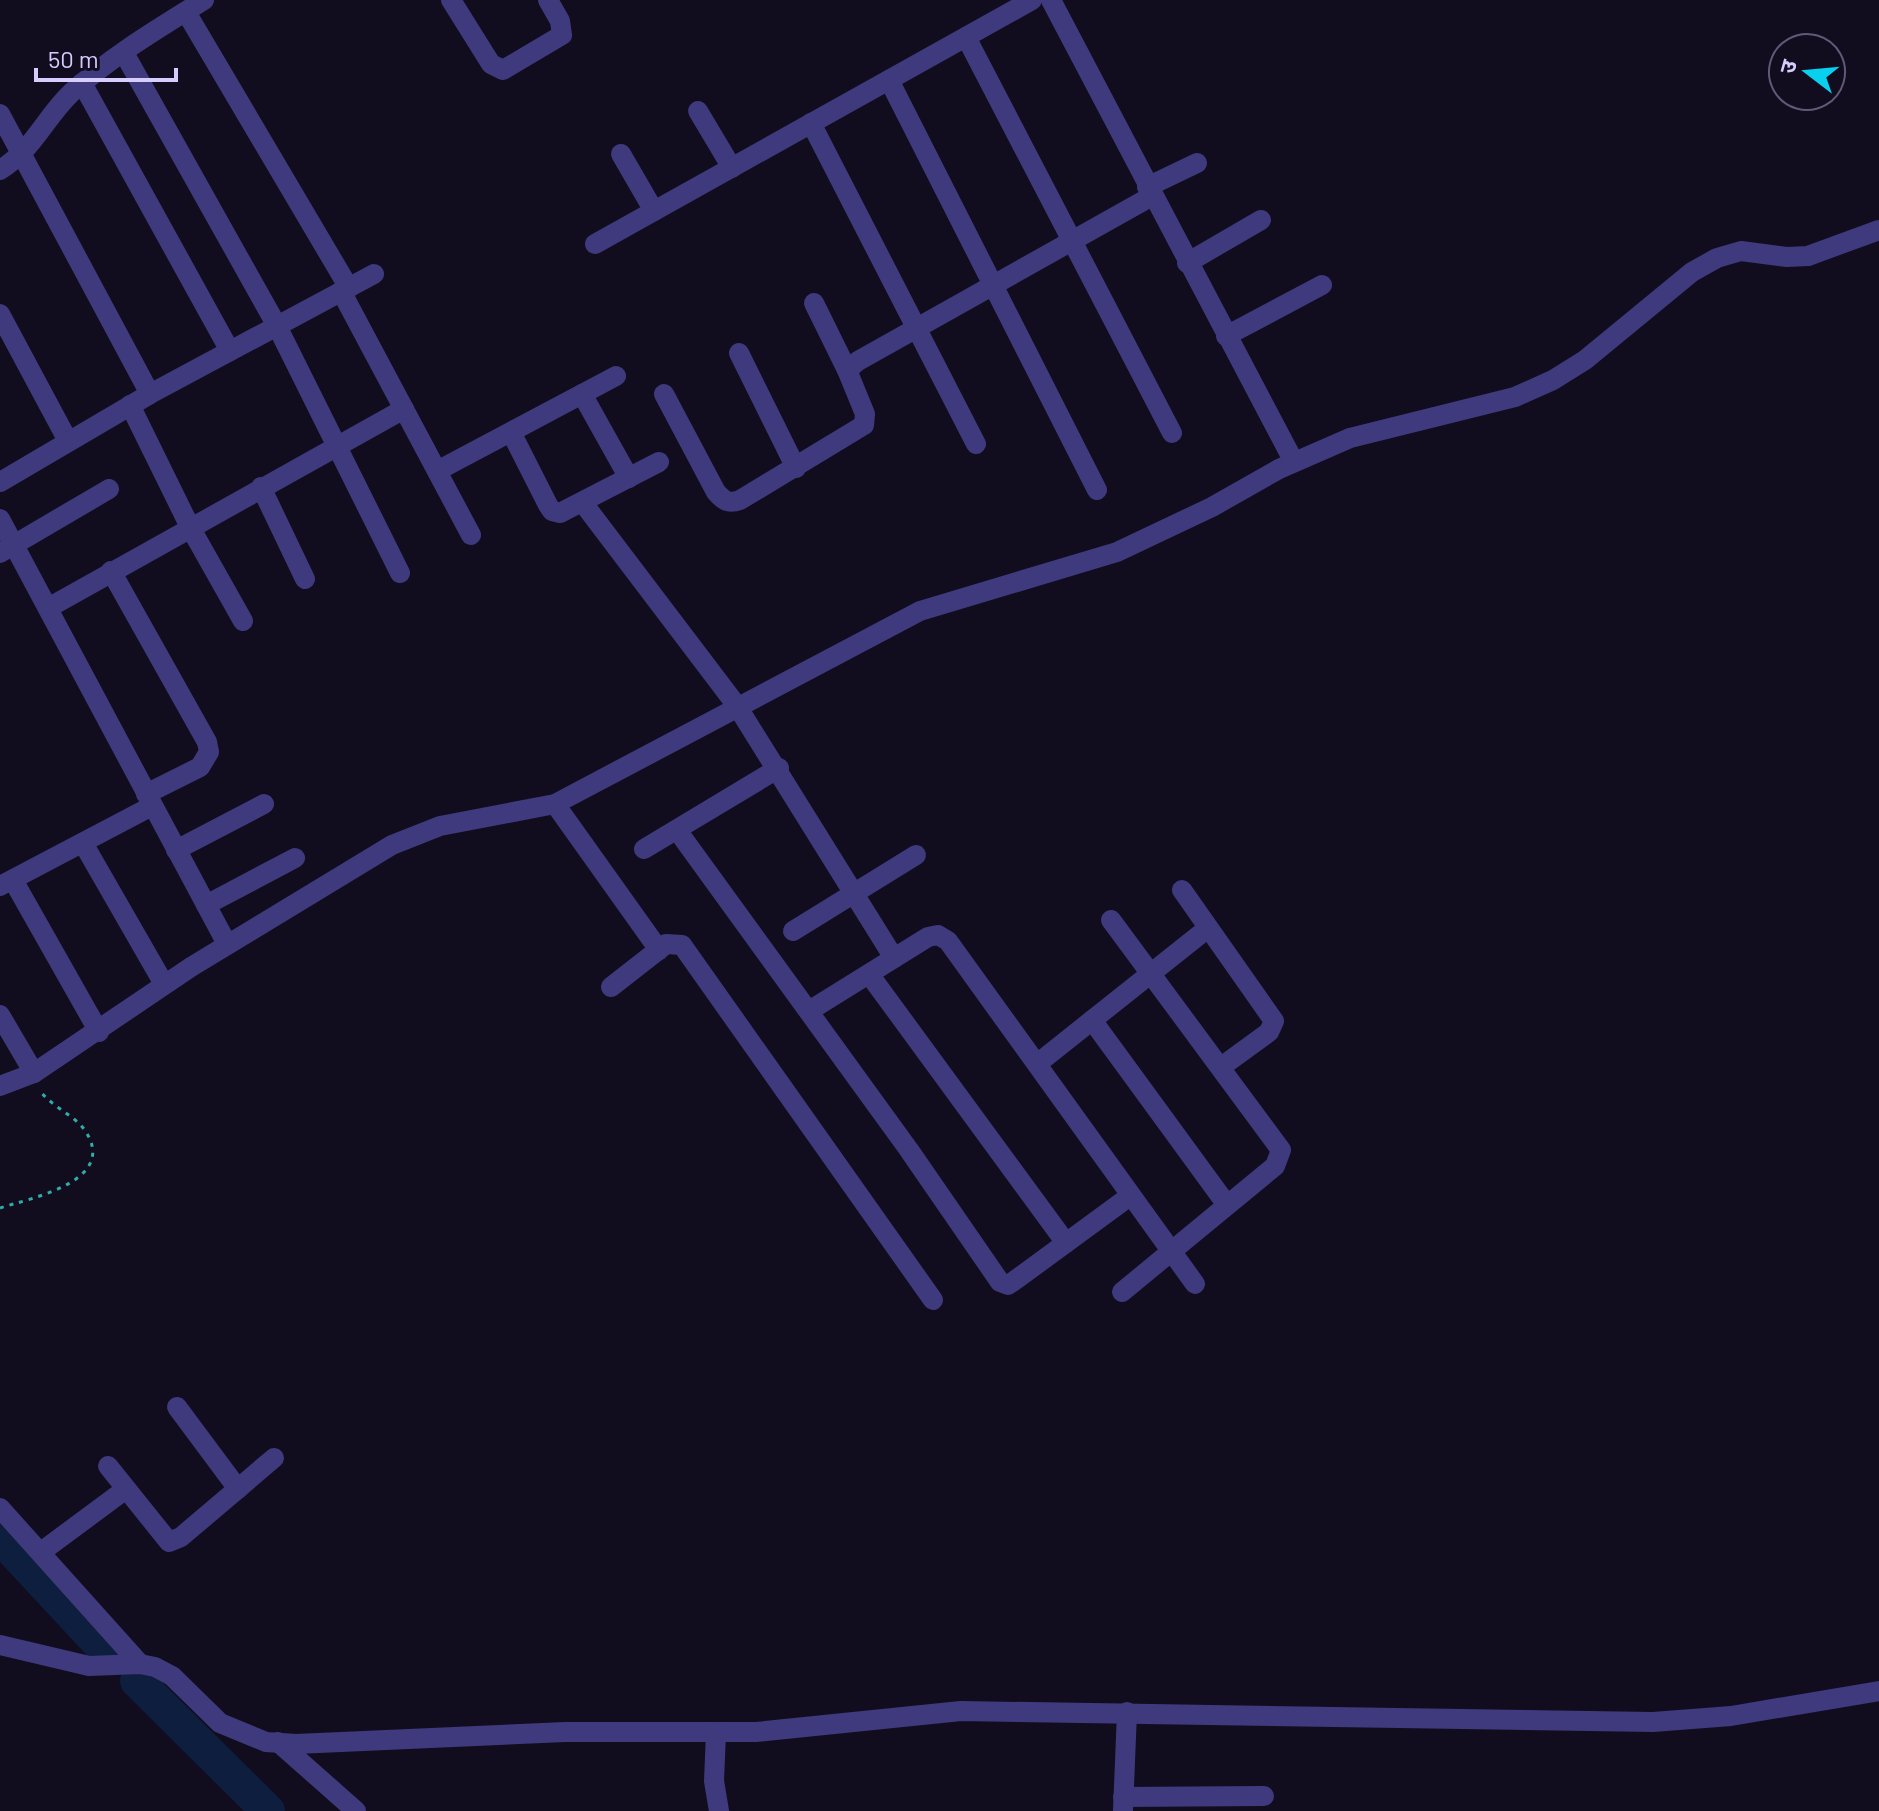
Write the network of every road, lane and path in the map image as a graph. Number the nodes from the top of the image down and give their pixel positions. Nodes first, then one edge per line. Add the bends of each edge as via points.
1 (204, 0) edge
2 (451, 0) edge
3 (548, 0) edge
4 (1032, 0) edge
5 (1051, 0) edge
6 (186, 12) junction
7 (966, 37) junction
8 (124, 53) junction
9 (889, 80) junction
10 (82, 83) junction
11 (698, 111) dead end
12 (0, 114) edge
13 (811, 123) junction
14 (621, 154) dead end
15 (23, 156) junction
16 (1197, 163) dead end
17 (732, 168) junction
18 (0, 170) edge
19 (1150, 192) junction
20 (654, 211) junction
21 (1261, 220) dead end
22 (1879, 230) edge
23 (1073, 242) junction
24 (595, 244) dead end
25 (1187, 263) junction
26 (374, 274) dead end
27 (993, 284) junction
28 (1322, 285) dead end
29 (345, 290) junction
30 (814, 303) dead end
31 (0, 314) edge
32 (277, 326) junction
33 (916, 327) junction
34 (1226, 336) junction
35 (230, 351) junction
36 (739, 353) dead end
37 (847, 370) junction
38 (616, 376) dead end
39 (150, 394) junction
40 (582, 394) junction
41 (664, 394) dead end
42 (130, 405) junction
43 (404, 409) junction
44 (511, 432) junction
45 (1172, 433) dead end
46 (68, 441) junction
47 (338, 444) junction
48 (976, 444) dead end
49 (659, 462) dead end
50 (1294, 462) junction
51 (796, 468) junction
52 (437, 471) junction
53 (629, 478) junction
54 (0, 482) edge
55 (261, 487) junction
56 (109, 489) dead end
57 (1097, 490) dead end
58 (583, 503) junction
59 (0, 519) edge
60 (190, 527) junction
61 (471, 535) dead end
62 (7, 549) edge
63 (111, 571) junction
64 (400, 573) dead end
65 (305, 579) dead end
66 (48, 608) junction
67 (243, 621) dead end
68 (737, 706) junction
69 (779, 768) junction
70 (149, 800) junction
71 (264, 804) dead end
72 (555, 804) junction
73 (677, 830) junction
74 (83, 843) junction
75 (644, 849) dead end
76 (176, 850) junction
77 (916, 855) dead end
78 (295, 858) dead end
79 (6, 883) edge
80 (1182, 890) dead end
81 (854, 893) junction
82 (206, 905) junction
83 (1111, 920) dead end
84 (1208, 928) junction
85 (793, 931) dead end
86 (227, 944) junction
87 (659, 950) junction
88 (894, 958) junction
89 (1151, 973) junction
90 (869, 974) junction
91 (164, 984) junction
92 (611, 987) dead end
93 (809, 1011) junction
94 (0, 1015) edge
95 (1092, 1020) junction
96 (99, 1032) junction
97 (1037, 1064) junction
98 (1221, 1067) junction
99 (34, 1073) junction
100 (0, 1086) edge
101 (1130, 1196) junction
102 (1227, 1205) junction
103 (0, 1208) edge
104 (1066, 1243) junction
105 (1170, 1252) junction
106 (1195, 1284) dead end
107 (1122, 1292) dead end
108 (933, 1300) dead end
109 (177, 1407) dead end
110 (274, 1458) dead end
111 (108, 1466) dead end
112 (126, 1489) junction
113 (238, 1489) junction
114 (0, 1508) edge
115 (41, 1552) junction
116 (0, 1645) edge
117 (140, 1664) junction
118 (1879, 1691) edge
119 (1127, 1712) junction
120 (716, 1733) junction
121 (278, 1742) junction
122 (1264, 1796) dead end
123 (1123, 1804) edge
124 (356, 1811) edge
125 (719, 1811) edge

1 - 6 street
2 - 3 street via 491,64 503,70 562,35
4 - 7 street
5 - 19 street
6 - 8 street
6 - 29 street
7 - 9 street
7 - 23 street
8 - 10 street
8 - 32 street
9 - 13 street
9 - 27 street
10 - 15 street
10 - 35 street
11 - 17 street
12 - 15 street
13 - 17 street
13 - 33 street
14 - 20 street
15 - 18 street
15 - 39 street
16 - 19 street
17 - 20 street
19 - 23 street
19 - 25 street
20 - 24 street
21 - 25 street
22 - 50 street via 1808,256 1741,251 1717,258 1553,380 1515,397 1350,438
23 - 27 street
23 - 45 street
25 - 34 street
26 - 29 street
27 - 33 street
27 - 57 street
28 - 34 street
29 - 32 street
29 - 43 street
30 - 37 street
31 - 46 street
32 - 35 street
32 - 47 street
33 - 37 street
33 - 48 street
34 - 50 street
35 - 39 street
36 - 51 street
37 - 51 street via 865,414 864,425
38 - 40 street
39 - 42 street
40 - 44 street
40 - 53 street
41 - 51 street via 723,501 740,500
42 - 46 street
42 - 60 street
43 - 47 street
43 - 52 street
44 - 52 street
44 - 58 street via 552,511
46 - 54 street
47 - 55 street
47 - 64 street
49 - 53 street
50 - 68 street via 1117,552 920,611
52 - 61 street
53 - 58 street
55 - 60 street
55 - 65 street
56 - 62 street
58 - 68 street
59 - 62 street
60 - 63 street
60 - 67 street
62 - 66 street
63 - 66 street
63 - 70 street via 209,752 200,767
66 - 70 street
68 - 69 street
68 - 72 street
69 - 73 street
69 - 81 street
70 - 74 street
70 - 76 street
71 - 76 street
72 - 86 street via 440,826 407,839
72 - 87 street
73 - 75 street
73 - 93 street
74 - 79 street
74 - 91 street
76 - 82 street
77 - 81 street
78 - 82 street
79 - 96 street
80 - 84 street
81 - 85 street
81 - 88 street
82 - 86 street
83 - 89 street
84 - 89 street
84 - 98 street via 1274,1021 1269,1032
86 - 91 street
87 - 92 street
87 - 108 street via 674,942 690,955
88 - 90 street
88 - 97 street via 928,937 948,941
89 - 95 street
89 - 98 street
90 - 93 street
90 - 104 street
91 - 96 street
93 - 104 street via 1000,1282 1008,1285
94 - 99 street
95 - 97 street
95 - 102 street
96 - 99 street
97 - 101 street
98 - 102 street via 1281,1150 1275,1166
99 - 100 street
99 - 103 path via 51,1104 84,1129 91,1158 73,1183
101 - 104 street
101 - 105 street
102 - 105 street
105 - 106 street
105 - 107 street
109 - 113 street
110 - 113 street
111 - 112 street
112 - 113 street via 169,1542
112 - 115 street
114 - 115 street
115 - 117 street
116 - 117 street via 89,1666
117 - 121 street via 172,1676 220,1723
118 - 119 street via 1731,1716 1653,1722
119 - 120 street via 961,1711
119 - 123 street
120 - 121 street via 565,1732
120 - 125 street
121 - 124 street
122 - 123 street

